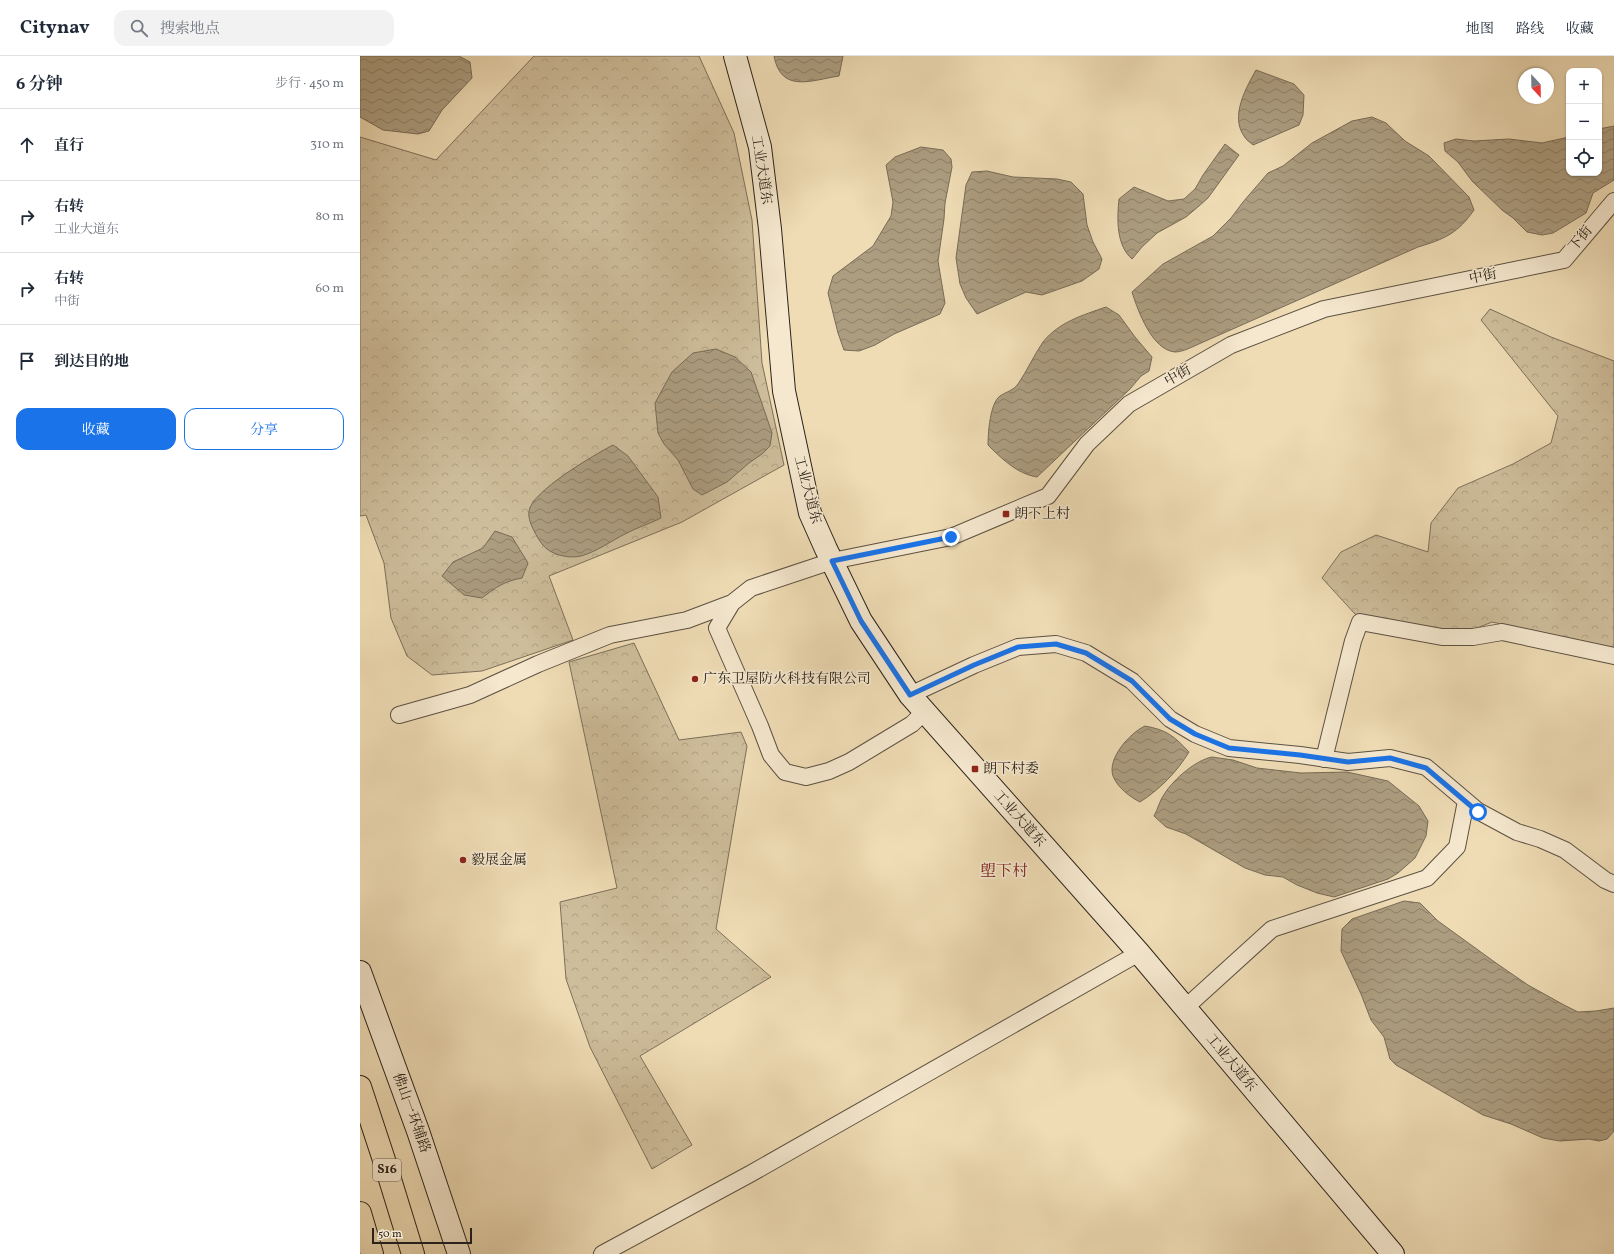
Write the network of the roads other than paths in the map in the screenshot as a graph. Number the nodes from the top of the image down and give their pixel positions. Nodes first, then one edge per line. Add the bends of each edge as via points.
1 (735, 56) edge
2 (1614, 201) edge
3 (1564, 260) joint
4 (832, 561) junction
5 (732, 603) junction
6 (1614, 656) edge
7 (910, 695) junction
8 (924, 712) junction
9 (399, 715) dead end
10 (1324, 759) junction
11 (1466, 802) junction
12 (1614, 884) edge
13 (1139, 953) junction
14 (360, 972) edge
15 (1185, 1008) junction
16 (360, 1087) edge
17 (360, 1213) edge
18 (372, 1254) edge
19 (413, 1254) edge
20 (459, 1254) edge
21 (602, 1254) edge
22 (1392, 1254) edge

1 - 4 street, 工业大道东 via 760,147 784,391 810,513
2 - 3 street, 下街
3 - 4 street, 中街 via 1324,309 1232,345 1129,404 1088,444 1048,496 951,537
4 - 5 street, 中街 via 751,588
4 - 7 street, 工业大道东 via 861,621
5 - 8 street via 717,628 771,755 785,772 806,777 829,771 849,762 912,724
5 - 9 street via 687,620 610,635 470,695
6 - 10 street via 1502,632 1473,637 1442,637 1360,622
7 - 8 street, 工业大道东
7 - 10 street via 1018,647 1056,644 1086,653 1132,681 1170,719 1195,734 1229,748
8 - 13 street, 工业大道东
10 - 11 street via 1348,762 1390,758 1426,768
11 - 12 street via 1478,812 1517,832 1565,850
11 - 15 street via 1458,847 1427,878 1272,929
13 - 15 street, 工业大道东
13 - 21 street via 750,1174
14 - 20 street, 佛山一环辅路 via 418,1131
15 - 22 street, 工业大道东
16 - 19 highway, S16
17 - 18 highway

